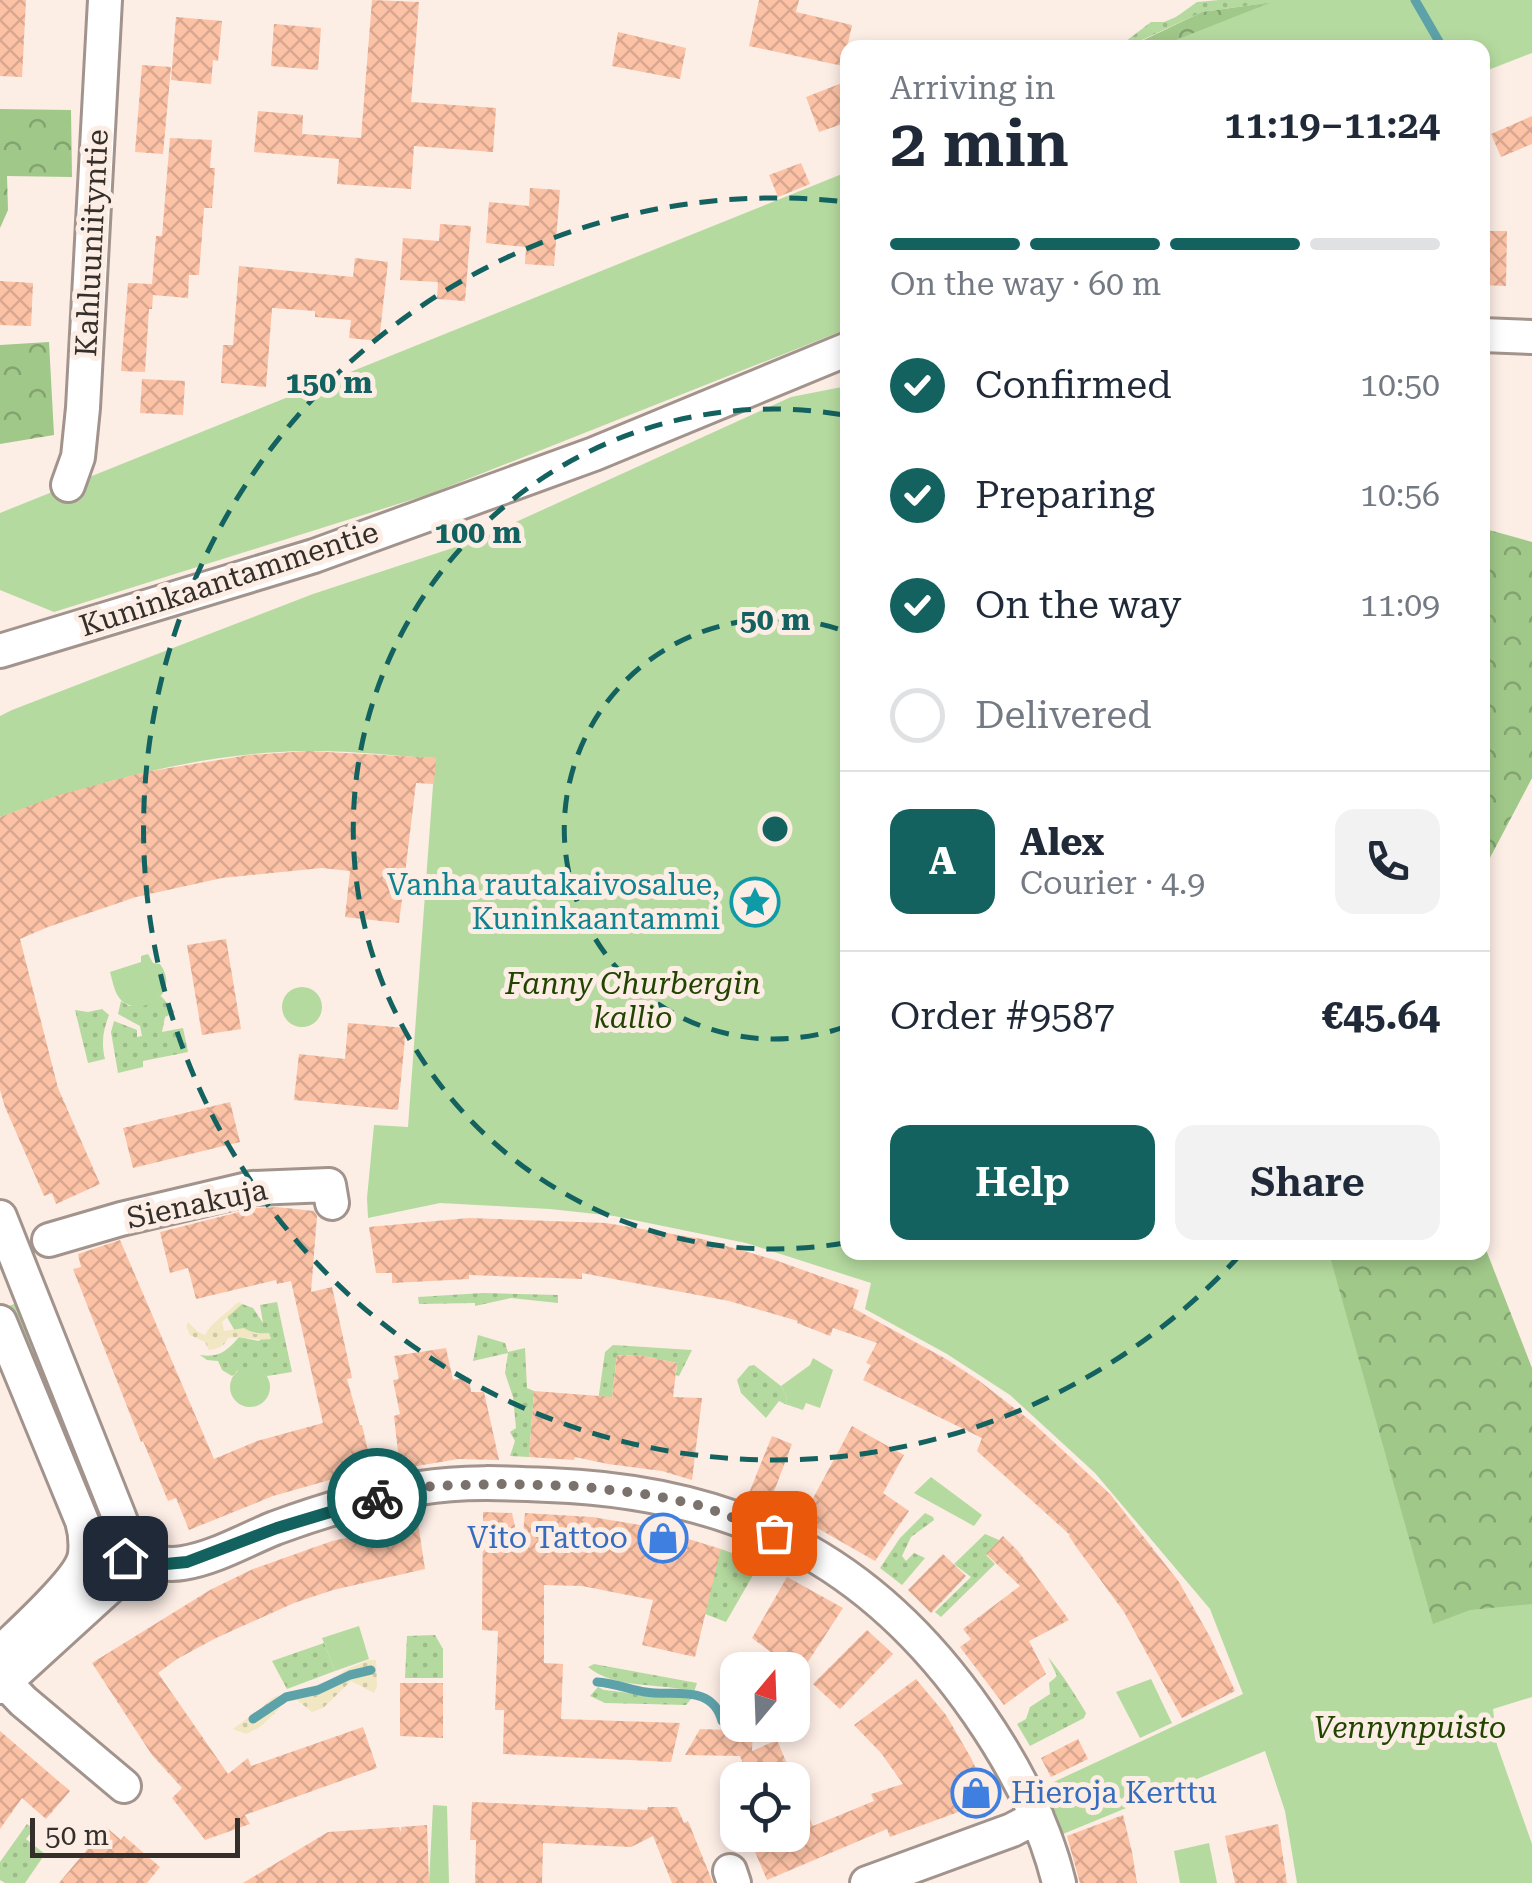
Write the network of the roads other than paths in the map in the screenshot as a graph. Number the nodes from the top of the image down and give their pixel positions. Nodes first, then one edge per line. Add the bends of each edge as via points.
1 (104, 0) edge
2 (1490, 336) edge
3 (1532, 337) edge
4 (840, 352) edge
5 (68, 484) dead end
6 (0, 651) edge
7 (332, 1203) dead end
8 (0, 1217) edge
9 (49, 1240) dead end
10 (0, 1322) edge
11 (85, 1554) junction
12 (125, 1558) junction
13 (1, 1675) edge
14 (124, 1786) dead end
15 (1037, 1817) junction
16 (868, 1883) edge
17 (1059, 1883) edge

1 - 5 street, Kahluuniityntie via 83,408
2 - 3 street
4 - 6 street, Kuninkaantammentie via 594,454 314,556
7 - 9 street, Sienakuja via 329,1185 252,1188
8 - 12 street via 125,1532
10 - 11 street via 82,1521
11 - 12 street
11 - 13 street
12 - 13 street via 109,1589
12 - 15 street via 187,1562 317,1515 432,1486 577,1486 702,1506 819,1558 904,1624 994,1737
13 - 14 street
15 - 16 street
15 - 17 street

